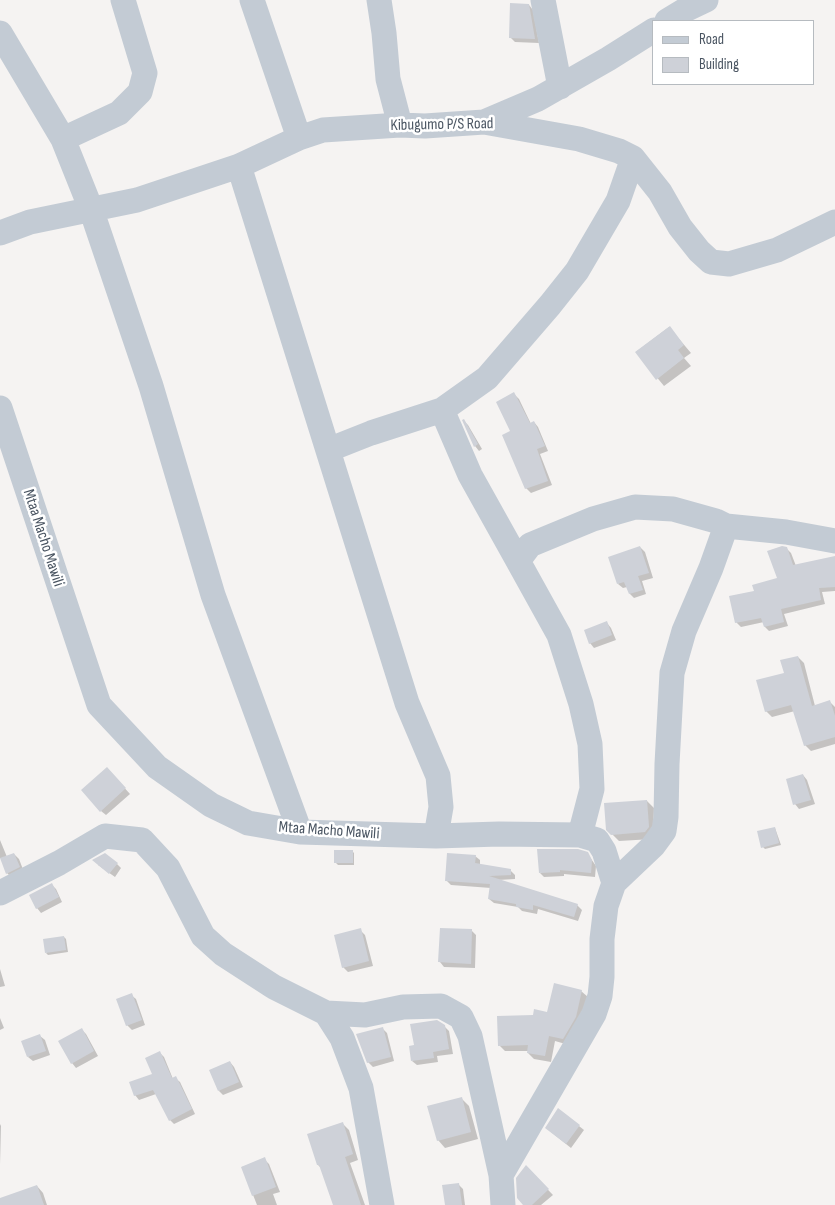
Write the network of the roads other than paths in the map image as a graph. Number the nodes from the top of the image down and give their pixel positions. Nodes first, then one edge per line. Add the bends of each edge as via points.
1 (123, 0) edge
2 (252, 0) edge
3 (379, 0) edge
4 (543, 0) edge
5 (652, 31) edge
6 (0, 33) edge
7 (560, 86) junction
8 (484, 122) junction
9 (400, 125) junction
10 (299, 138) junction
11 (63, 139) junction
12 (633, 158) junction
13 (239, 166) junction
14 (91, 209) junction
15 (835, 222) edge
16 (0, 233) edge
17 (0, 408) edge
18 (442, 410) junction
19 (328, 450) junction
20 (726, 526) junction
21 (835, 541) edge
22 (518, 561) junction
23 (300, 832) junction
24 (580, 835) junction
25 (436, 836) junction
26 (614, 883) junction
27 (0, 893) edge
28 (326, 1012) junction
29 (501, 1175) junction
30 (382, 1205) edge
31 (503, 1205) edge

1 - 11 street via 145,73 140,92 119,113
2 - 10 street
3 - 9 street via 388,78
4 - 7 street
5 - 7 street
6 - 11 street
7 - 8 street
8 - 9 street, Kibugumo P/S Road
8 - 12 street, Kibugumo P/S Road via 579,139
9 - 10 street, Kibugumo P/S Road via 323,130
10 - 13 street, Kibugumo P/S Road
11 - 14 street
12 - 15 street, Kibugumo P/S Road via 660,192 680,227 711,262 729,264 777,250
12 - 18 street via 618,202 577,271 487,378
13 - 14 street, Kibugumo P/S Road via 137,200
13 - 19 street
14 - 16 street, Kibugumo P/S Road via 30,222
14 - 23 street via 145,368 213,595
17 - 23 street, Mtaa Macho Mawili via 99,705 157,767 211,804 248,823
18 - 19 street
18 - 22 street via 470,475
19 - 25 street via 407,703 438,776 441,807
20 - 21 street
20 - 22 street via 673,509 635,507 594,519 530,545
20 - 26 street via 684,631 672,673 664,831
22 - 24 street via 559,635 581,704 590,744 592,789
23 - 25 street, Mtaa Macho Mawili
24 - 25 street, Mtaa Macho Mawili
24 - 26 street, Mtaa Macho Mawili via 596,840 604,850
26 - 29 street via 606,906 600,996 594,1014
27 - 28 street via 105,836 142,840 168,868 203,936 274,987
28 - 29 street via 364,1015 403,1007 441,1006 461,1018 470,1036
28 - 30 street via 342,1038 361,1088
29 - 31 street

